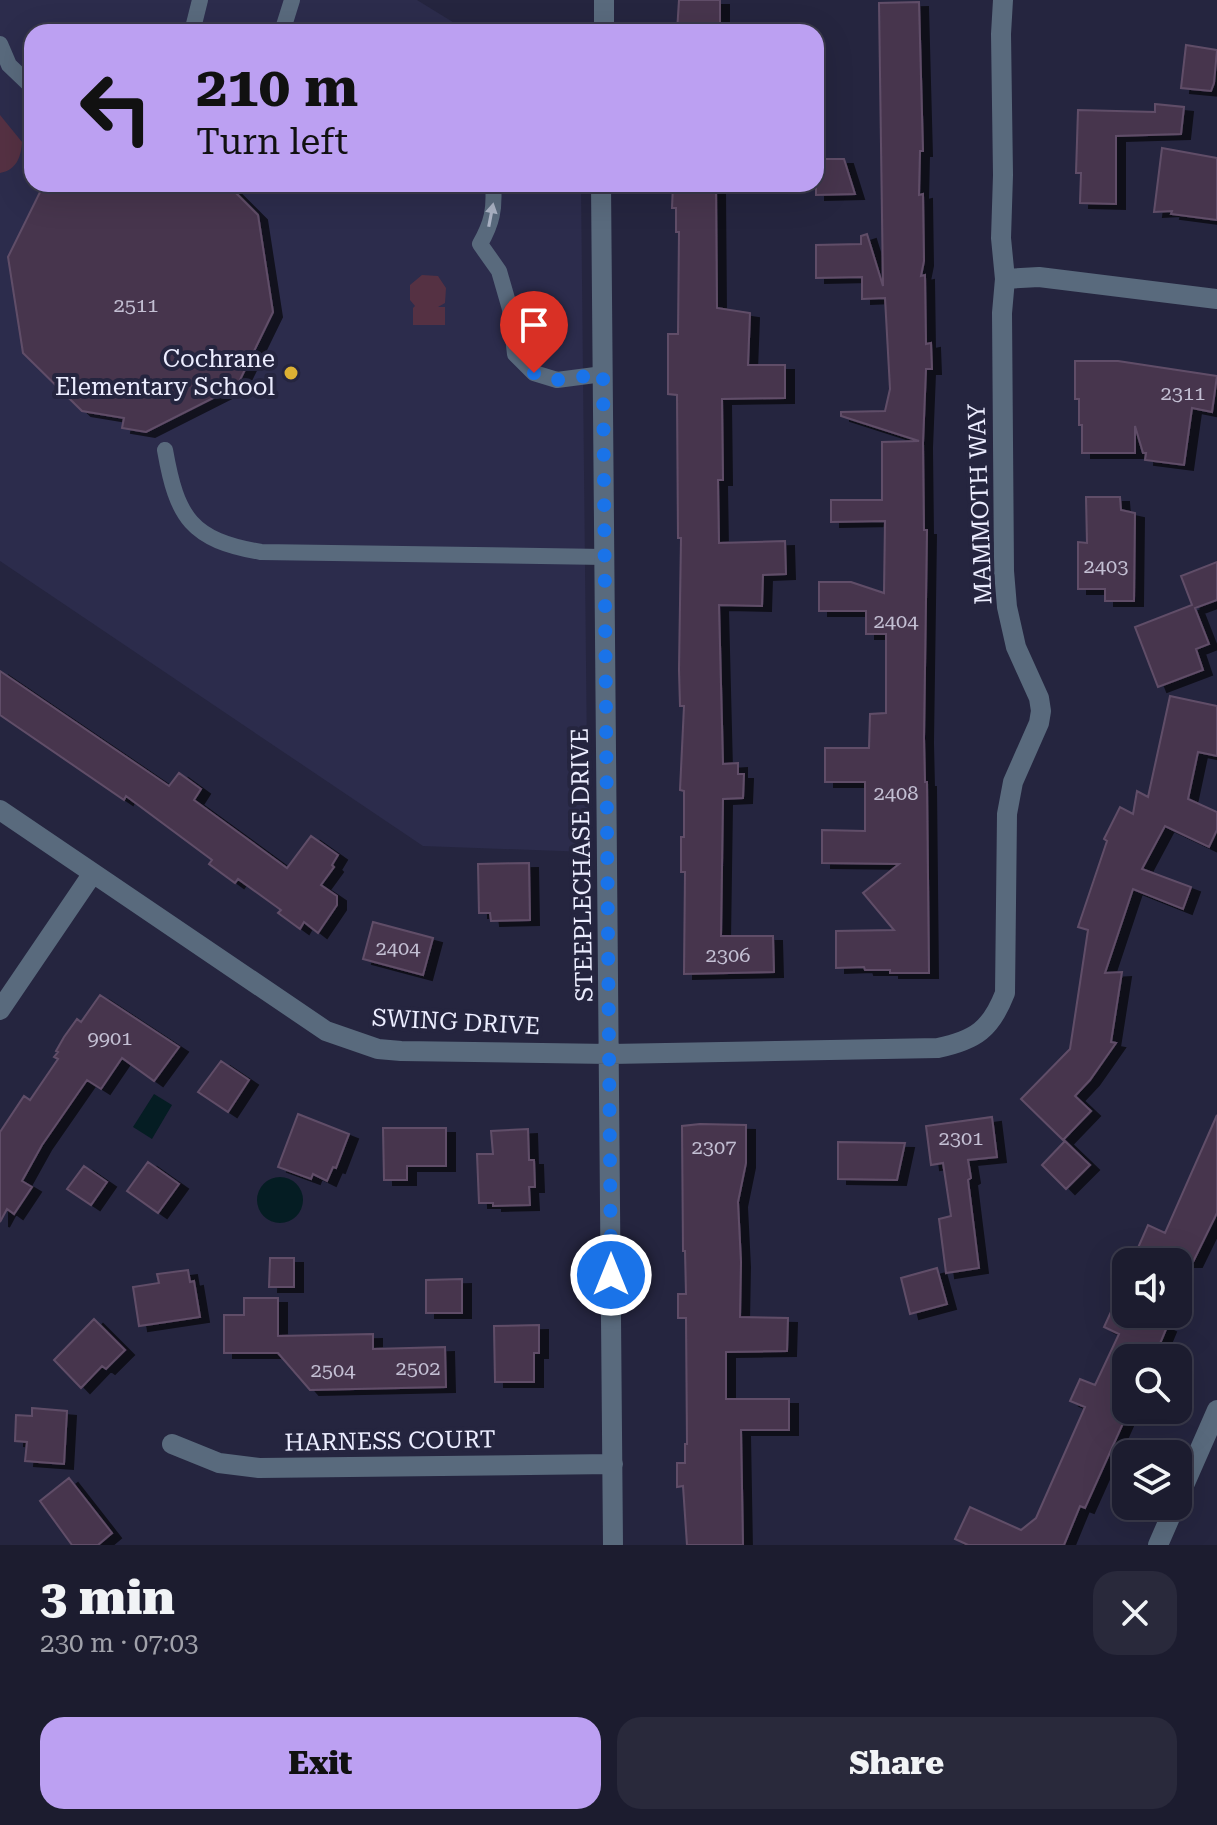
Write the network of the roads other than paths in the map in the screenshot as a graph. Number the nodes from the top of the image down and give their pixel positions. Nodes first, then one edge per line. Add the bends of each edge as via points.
1 (200, 0) edge
2 (292, 0) edge
3 (604, 0) edge
4 (1003, 0) edge
5 (194, 24) edge
6 (284, 24) edge
7 (604, 24) edge
8 (0, 44) edge
9 (24, 79) edge
10 (493, 192) edge
11 (601, 192) edge
12 (1005, 279) junction
13 (1217, 299) edge
14 (603, 374) junction
15 (165, 450) dead end
16 (605, 557) junction
17 (0, 810) edge
18 (93, 873) junction
19 (0, 1010) edge
20 (978, 1035) joint
21 (610, 1054) junction
22 (1217, 1410) edge
23 (172, 1444) dead end
24 (613, 1464) junction
25 (1192, 1467) edge
26 (1169, 1520) edge
27 (613, 1545) edge
28 (1158, 1545) edge

1 - 5 lane
2 - 6 lane
3 - 7 street
4 - 12 street, MAMMOTH WAY
8 - 9 lane via 9,65
14 -> 10 lane via 557,380 534,373 515,354 499,271 480,244 492,223
11 - 14 street, STEEPLECHASE DRIVE
12 - 13 street via 1039,277
12 - 20 street, MAMMOTH WAY via 1006,595 1016,647 1041,711 1013,782 1007,814 1005,993 999,1010
14 - 16 street, STEEPLECHASE DRIVE
15 - 16 lane via 172,489 185,517 207,536 236,548
16 - 21 street, STEEPLECHASE DRIVE
17 - 18 street, SWING DRIVE
18 - 19 street
18 - 21 street, SWING DRIVE via 326,1031 352,1042 401,1051
20 - 21 street, SWING DRIVE via 938,1048
21 - 24 street, STEEPLECHASE DRIVE
22 - 25 street
23 - 24 street, HARNESS COURT via 219,1463 259,1468
24 - 27 street, STEEPLECHASE DRIVE
26 - 28 street

